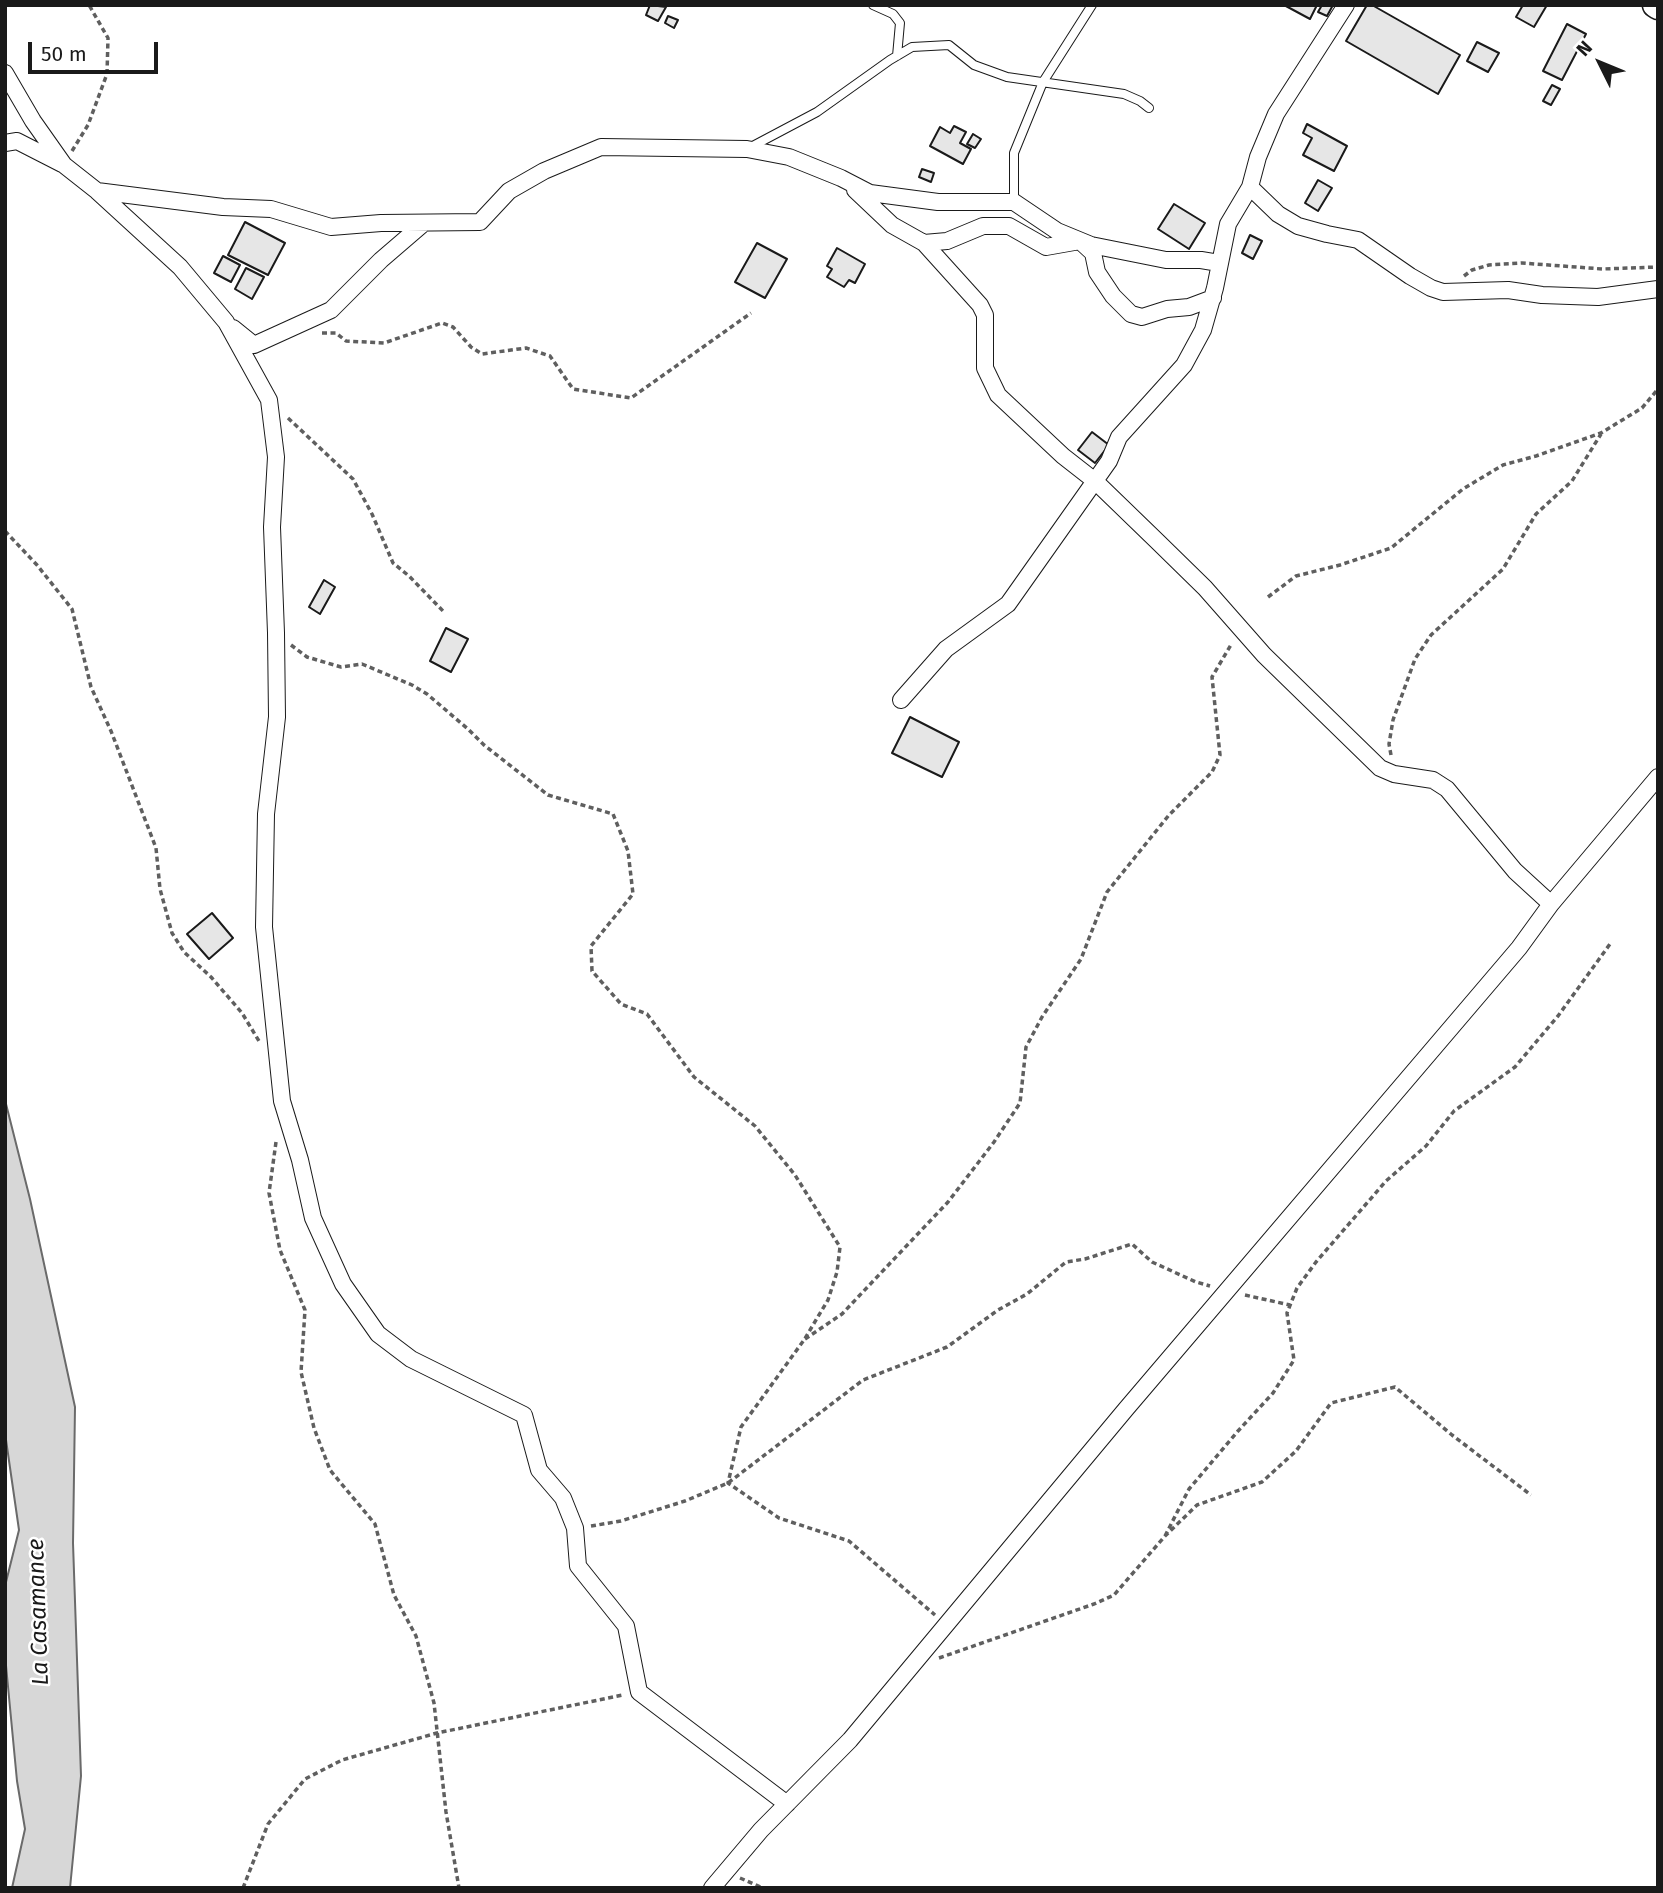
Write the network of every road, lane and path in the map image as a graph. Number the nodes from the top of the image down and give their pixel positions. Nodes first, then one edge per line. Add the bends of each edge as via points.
1 (89, 5) edge
2 (873, 5) edge
3 (1092, 5) edge
4 (1346, 5) edge
5 (897, 56) junction
6 (5, 74) edge
7 (1043, 82) junction
8 (1149, 108) dead end
9 (5, 143) edge
10 (747, 149) junction
11 (64, 165) junction
12 (842, 178) junction
13 (1250, 187) junction
14 (97, 191) junction
15 (1014, 201) junction
16 (424, 223) junction
17 (1080, 240) junction
18 (924, 243) junction
19 (1219, 264) junction
20 (1658, 267) edge
21 (1658, 289) edge
22 (1443, 292) junction
23 (1213, 298) junction
24 (751, 313) dead end
25 (226, 322) junction
26 (285, 332) junction
27 (1658, 389) edge
28 (269, 400) junction
29 (1601, 433) junction
30 (1095, 481) junction
31 (5, 531) edge
32 (1268, 597) dead end
33 (443, 612) dead end
34 (1240, 629) junction
35 (276, 633) junction
36 (901, 700) dead end
37 (1394, 774) junction
38 (1658, 777) edge
39 (1550, 904) junction
40 (1610, 944) dead end
41 (278, 1072) junction
42 (276, 1140) dead end
43 (1227, 1290) junction
44 (1290, 1305) junction
45 (804, 1340) junction
46 (728, 1483) junction
47 (1531, 1495) dead end
48 (575, 1528) junction
49 (1165, 1536) junction
50 (947, 1625) junction
51 (911, 1668) junction
52 (639, 1692) junction
53 (437, 1733) junction
54 (787, 1804) junction
55 (726, 1872) junction
56 (243, 1888) edge
57 (459, 1888) edge
58 (712, 1888) edge
59 (763, 1888) edge

1 - 11 path via 108,38 107,74 88,125
2 - 5 lane via 893,14 900,23
3 - 7 lane
4 - 13 street via 1276,114
5 - 7 lane via 912,47 949,45 974,65 1007,77
5 - 10 lane via 817,112
6 - 11 street
7 - 8 lane via 1124,94
7 - 15 lane via 1014,153
9 - 11 street via 17,141
10 - 12 street via 789,157
10 - 16 street via 601,147 544,170 509,191 480,222
11 - 14 street
12 - 15 street via 870,193 938,202
12 - 18 street via 892,225
13 - 19 street via 1228,223
13 - 22 street via 1298,226 1358,240 1410,276
14 - 16 street via 271,209 331,227
14 - 25 street via 180,267
15 - 17 street via 1057,231
16 - 26 street via 331,310
17 - 18 street via 1046,247 1009,226 983,226 947,241
17 - 19 street via 1166,260
17 - 23 street via 1093,253 1097,272 1113,296 1131,314 1142,317
18 - 30 street via 985,315 985,368 998,395
19 - 23 street
20 - 22 path via 1489,265 1472,270
21 - 22 street via 1598,297 1508,290
23 - 30 street via 1203,330 1184,365 1119,437
24 - 26 path via 631,398 573,389 550,356 526,348 482,354 453,327 442,323 384,344 346,341 336,333
25 - 26 street via 254,345
25 - 28 street
27 - 29 path via 1642,408
28 - 33 path via 353,480 393,563
28 - 35 street via 276,457 272,527
29 - 32 path via 1503,465 1463,489 1391,548 1296,576
29 - 37 path via 1572,481 1536,514 1503,569 1431,635 1415,659 1388,744
30 - 34 street via 1205,588
30 - 36 street via 1008,604 946,649
31 - 41 path via 72,609 91,687 156,848 160,889 172,933 242,1013
34 - 37 street via 1380,768
34 - 45 path via 1212,677 1220,755 1212,772 1169,815 1107,892 1081,959 1026,1047 1020,1103 948,1202 842,1314
35 - 41 street via 277,717 266,814 264,927
35 - 45 path via 307,657 341,667 362,664 412,685 548,795 613,814 628,850 633,894 591,946 592,971 621,1004 647,1014 694,1077 755,1126 796,1175 840,1247 828,1300
37 - 39 street via 1433,780 1447,789
38 - 39 street
39 - 43 street via 1519,948
40 - 44 path via 1515,1067 1454,1111 1426,1146 1386,1181 1316,1262
41 - 48 street via 313,1217 343,1284 378,1334 411,1359 524,1415 539,1470 563,1498
42 - 53 path via 270,1193 280,1251 304,1310 301,1371 314,1428 330,1470 375,1524 394,1595 416,1636
43 - 44 path
43 - 46 path via 1152,1262 1132,1244 1066,1262 947,1347 863,1381
43 - 50 street
44 - 49 path via 1287,1313 1294,1360 1273,1393 1189,1489
45 - 46 path via 741,1427
46 - 48 path via 621,1521
46 - 50 path via 779,1518 849,1541
47 - 49 path via 1395,1387 1331,1403 1296,1451 1262,1482 1197,1505
48 - 52 street via 579,1566 625,1626
49 - 51 path via 1114,1595
50 - 51 street
51 - 54 street
52 - 53 path
52 - 54 street
53 - 56 path via 342,1760 305,1779 268,1824
53 - 57 path
54 - 55 street
55 - 58 street
55 - 59 path

